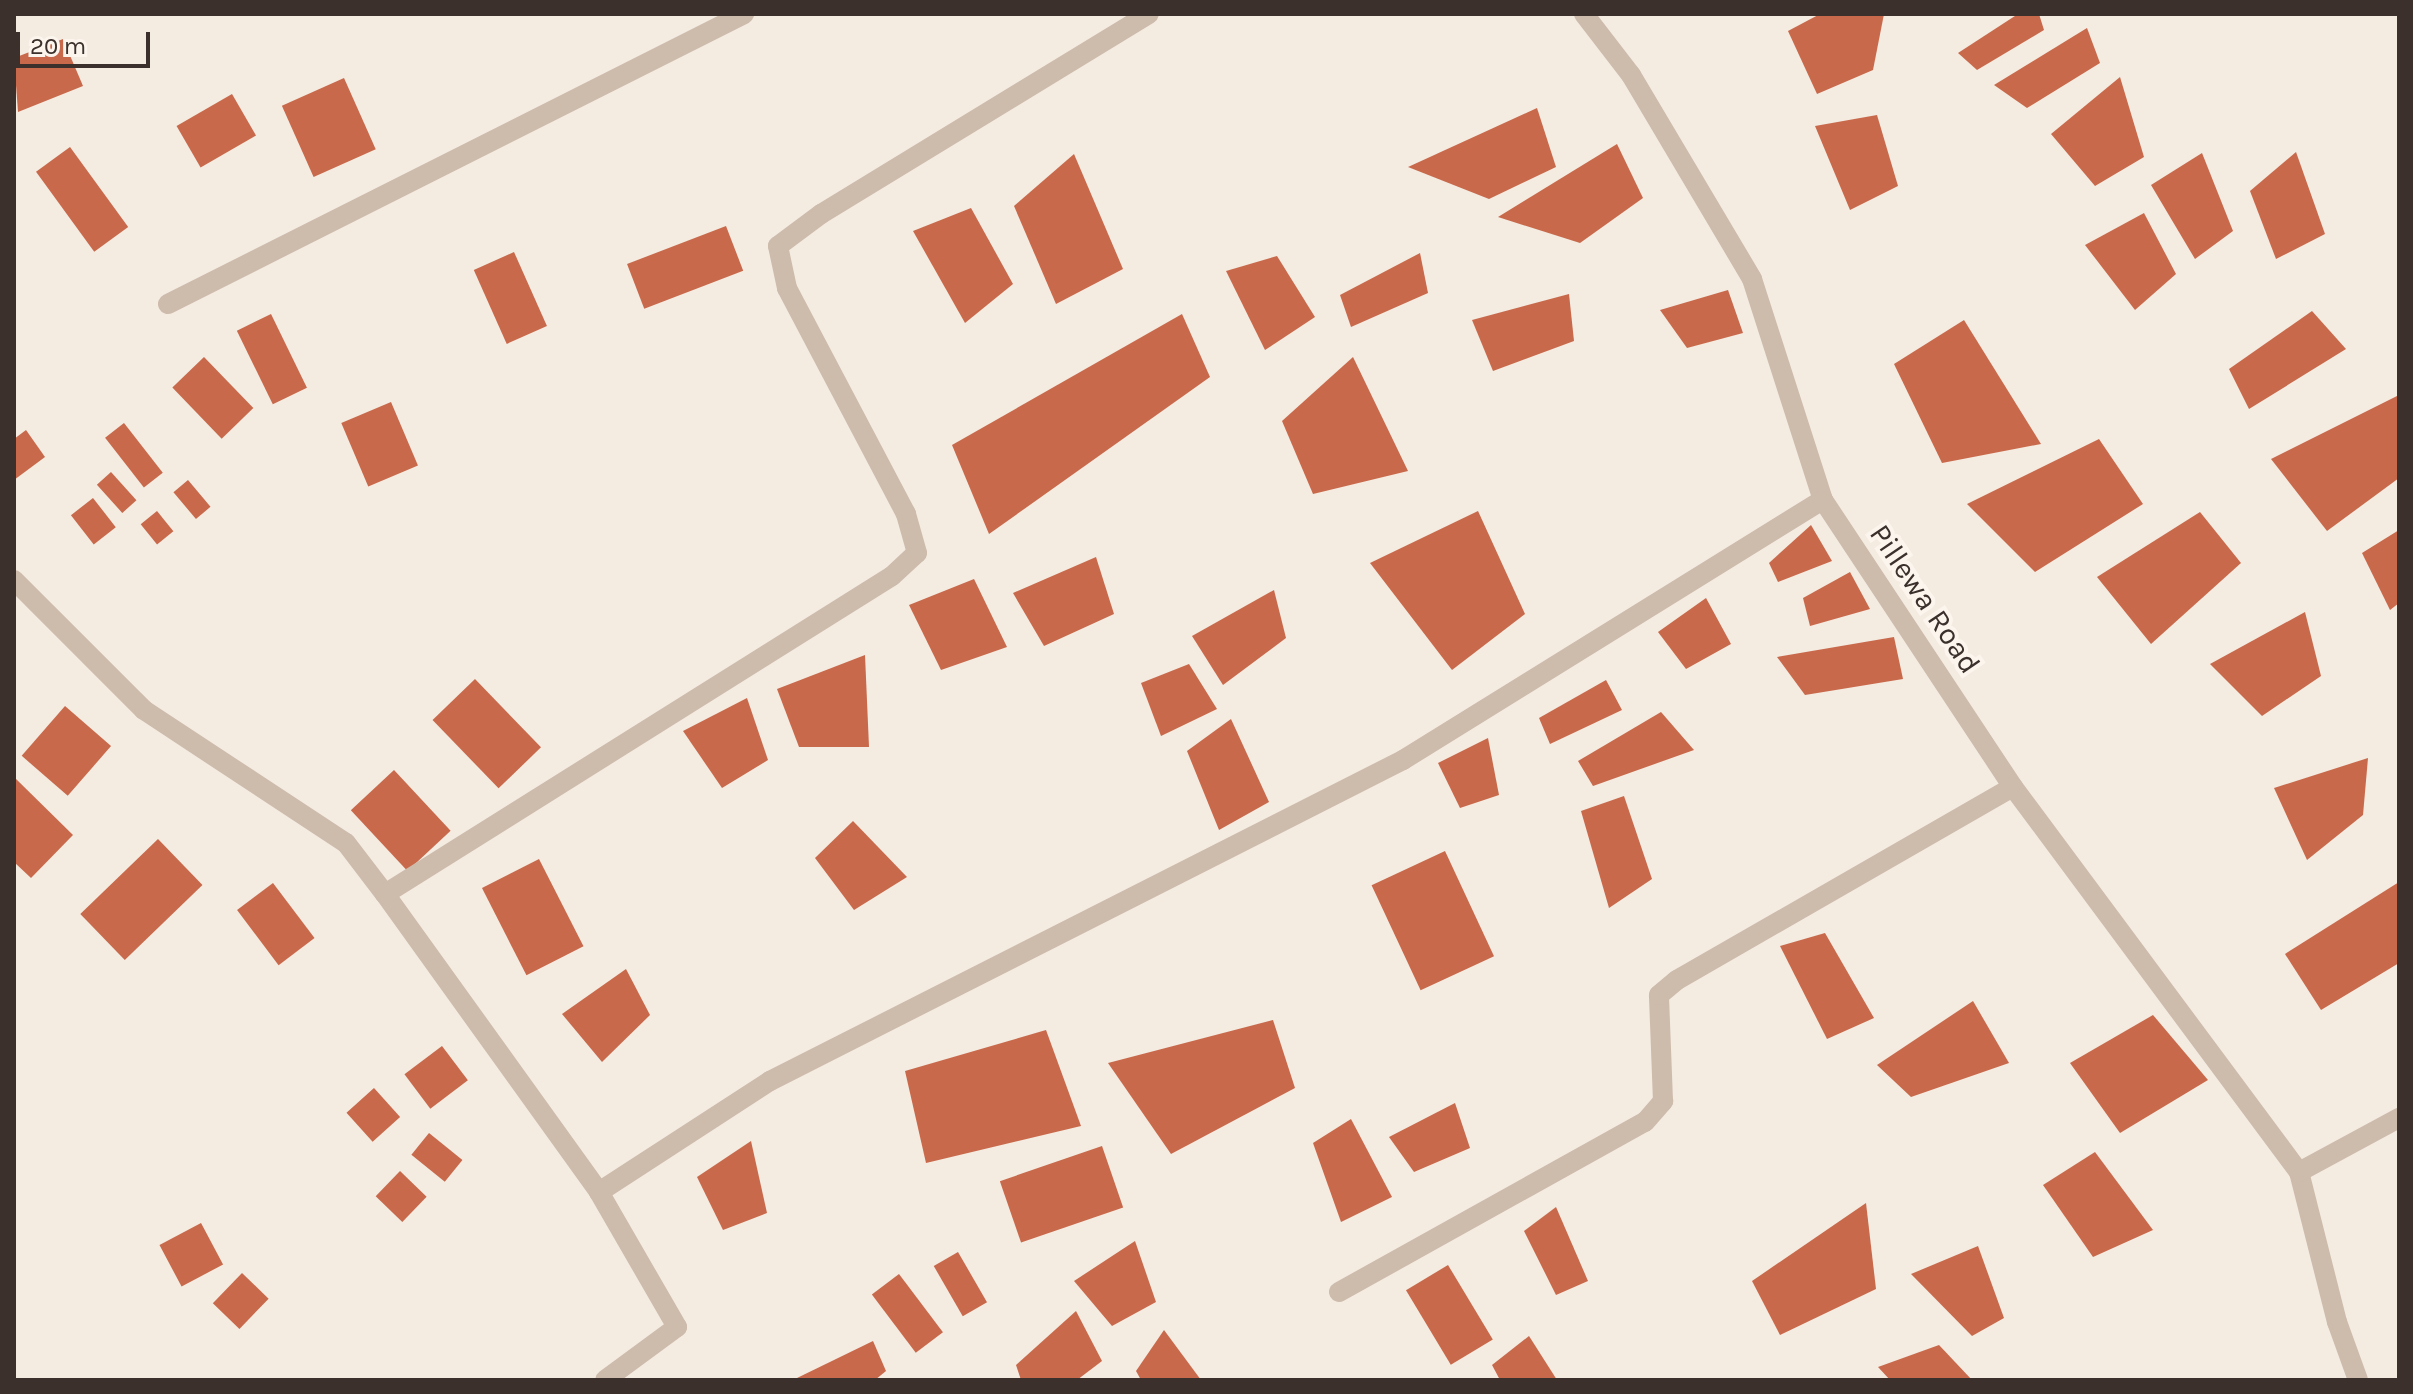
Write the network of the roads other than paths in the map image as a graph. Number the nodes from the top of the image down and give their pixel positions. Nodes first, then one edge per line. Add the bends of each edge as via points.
1 (744, 14) edge
2 (1149, 14) edge
3 (1584, 14) edge
4 (168, 304) dead end
5 (1823, 500) junction
6 (14, 580) edge
7 (2013, 787) junction
8 (385, 894) junction
9 (2399, 1118) edge
10 (2299, 1172) junction
11 (599, 1192) junction
12 (1339, 1292) dead end
13 (605, 1380) edge
14 (2358, 1380) edge

1 - 4 street
2 - 8 street via 821,214 778,246 787,288 906,514 917,553 892,576
3 - 5 street, Pillewa Road via 1631,75 1752,279
5 - 7 street, Pillewa Road
5 - 11 street via 1403,760 770,1081
6 - 8 street via 144,710 346,843
7 - 10 street, Pillewa Road
7 - 12 street via 1659,995 1663,1101 1645,1122
8 - 11 street
9 - 10 street
10 - 14 street via 2337,1322
11 - 13 street via 677,1327

